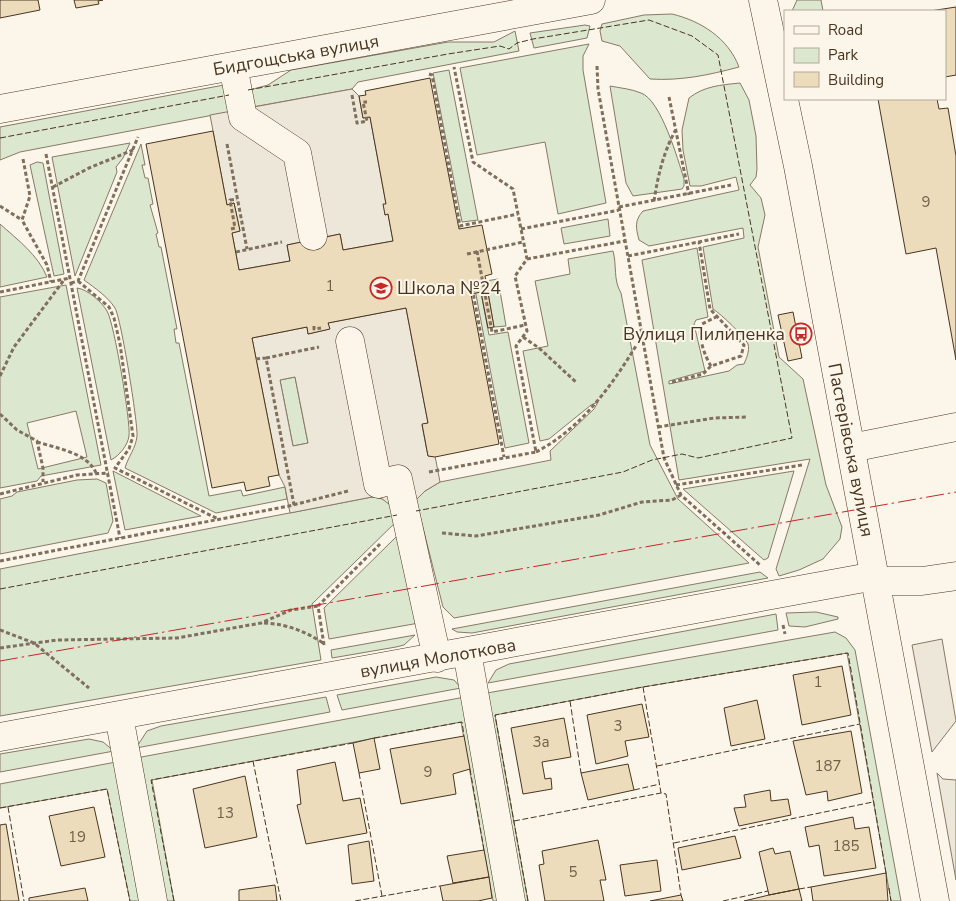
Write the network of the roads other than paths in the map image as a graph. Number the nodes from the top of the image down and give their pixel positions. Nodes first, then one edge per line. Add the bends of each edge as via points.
1 (591, 0) edge
2 (763, 0) edge
3 (234, 66) junction
4 (784, 100) edge
5 (784, 100) edge
6 (0, 109) edge
7 (313, 236) road end
8 (350, 341) dead end
9 (956, 427) edge
10 (851, 448) junction
11 (956, 576) edge
12 (876, 578) junction
13 (467, 652) junction
14 (436, 658) junction
15 (119, 716) junction
16 (0, 737) edge
17 (153, 901) edge
18 (511, 901) edge
19 (935, 901) edge

1 - 3 street, Бидгощська вулиця
2 - 5 street, Пастерівська вулиця
3 - 6 street, Бидгощська вулиця
3 - 7 street via 243,117 297,153
4 - 10 street, Пастерівська вулиця
8 - 14 street via 378,484 398,479
9 - 10 street
10 - 12 street, Пастерівська вулиця
11 - 12 street, вулиця Молоткова via 922,581
12 - 13 street, вулиця Молоткова
12 - 19 street, Пастерівська вулиця
13 - 14 street, вулиця Молоткова
13 - 18 street
14 - 15 street, вулиця Молоткова
15 - 16 street, вулиця Молоткова
15 - 17 street

